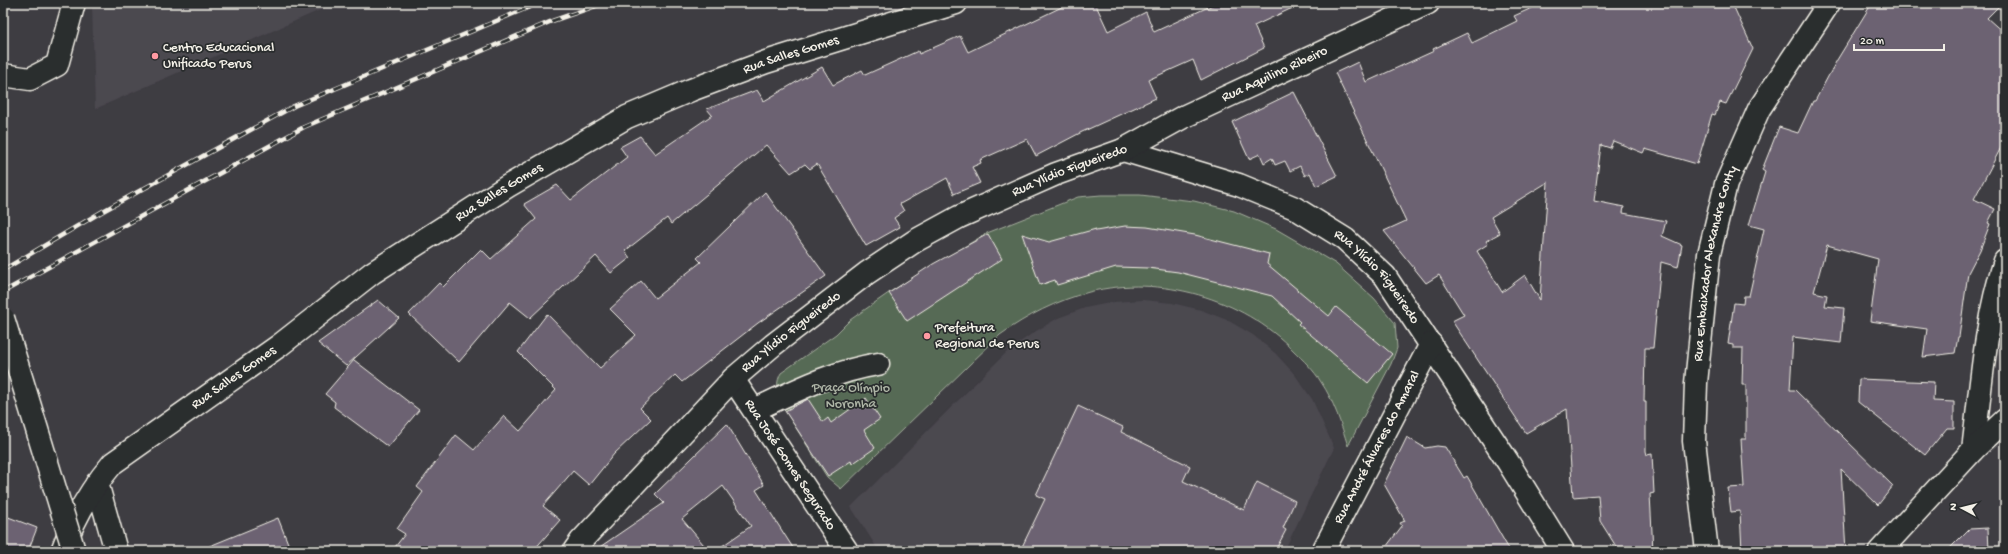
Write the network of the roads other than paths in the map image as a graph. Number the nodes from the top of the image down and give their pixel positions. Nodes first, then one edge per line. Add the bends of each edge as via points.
1 (74, 3) edge
2 (956, 3) edge
3 (1428, 3) edge
4 (1829, 3) edge
5 (3, 75) edge
6 (1123, 150) junction
7 (2005, 261) edge
8 (3, 318) edge
9 (1431, 344) junction
10 (878, 364) dead end
11 (734, 379) junction
12 (754, 410) junction
13 (2005, 420) edge
14 (1973, 450) junction
15 (97, 483) junction
16 (62, 551) edge
17 (74, 551) edge
18 (116, 551) edge
19 (574, 551) edge
20 (847, 551) edge
21 (1323, 551) edge
22 (1564, 551) edge
23 (1707, 551) edge
24 (1880, 551) edge

1 - 5 street via 57,65 30,79
2 - 15 street, Rua Salles Gomes via 766,62 627,117 508,186 372,272 280,345 113,463
3 - 6 street, Rua Aquilino Ribeiro via 1184,117
4 - 23 street, Rua Embaixador Alexandre Conty via 1759,109 1726,184 1709,254 1696,384 1694,441
6 - 9 street, Rua Ylídio Figueiredo via 1253,191 1295,208 1345,239 1385,276
6 - 11 street, Rua Ylídio Figueiredo via 1035,183 959,217 915,241 867,273 773,344
7 - 14 street via 1998,283 1988,338
8 - 17 street, bridge
9 - 21 street, Rua André Álvares do Amaral
9 - 22 street, Rua Ylídio Figueiredo
10 - 12 street via 826,377
11 - 12 street, Rua José Gomes Segurado
11 - 19 street, Rua Ylídio Figueiredo
12 - 20 street, Rua José Gomes Segurado
13 - 14 street
14 - 24 street
15 - 16 street, Rua Salles Gomes via 72,524
15 - 18 street

